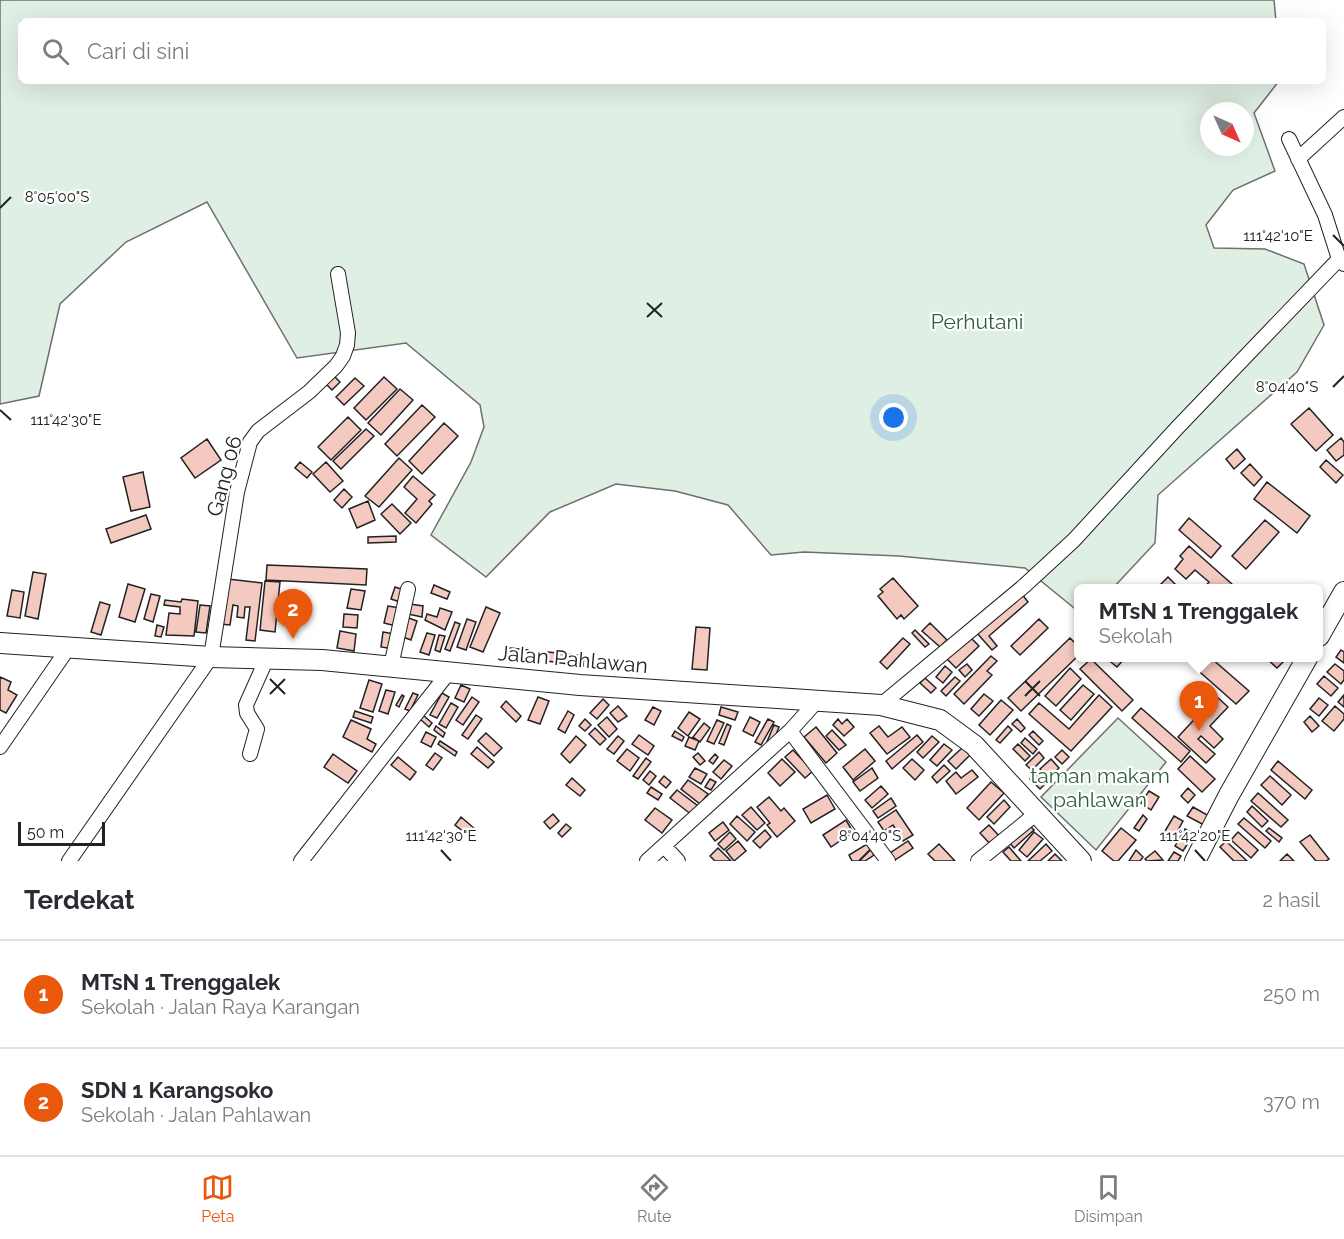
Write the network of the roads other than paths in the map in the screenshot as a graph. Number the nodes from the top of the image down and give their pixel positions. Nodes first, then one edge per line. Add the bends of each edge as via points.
1 (1344, 117) edge
2 (1289, 139) dead end
3 (1298, 159) junction
4 (1342, 261) edge
5 (338, 274) dead end
6 (408, 589) dead end
7 (1344, 592) edge
8 (1323, 629) edge
9 (0, 643) edge
10 (69, 647) junction
11 (211, 657) junction
12 (267, 658) junction
13 (1304, 662) edge
14 (390, 666) junction
15 (450, 672) junction
16 (817, 700) junction
17 (881, 705) junction
18 (790, 731) junction
19 (0, 747) edge
20 (250, 754) dead end
21 (1037, 813) junction
22 (664, 846) junction
23 (69, 861) edge
24 (301, 861) edge
25 (647, 861) edge
26 (678, 861) edge
27 (888, 861) edge
28 (978, 861) edge
29 (1082, 861) edge
30 (1194, 861) edge

1 - 3 street
2 - 3 street
3 - 4 street
4 - 17 street via 1177,428 1074,540
5 - 11 street, Gang 06 via 347,345 336,366 250,442 237,492
6 - 14 street
7 - 8 highway
9 - 10 highway, Jalan Pahlawan
10 - 11 highway, Jalan Pahlawan
10 - 19 street
11 - 12 highway, Jalan Pahlawan
11 - 23 street
12 - 14 highway, Jalan Pahlawan
12 - 20 street via 246,705 257,729
13 - 30 highway
14 - 15 highway, Jalan Pahlawan
15 - 16 highway, Jalan Pahlawan via 580,686
15 - 24 street
16 - 17 highway, Jalan Pahlawan
16 - 18 street
17 - 21 highway, Jalan Pahlawan via 940,720 956,730
18 - 22 street
18 - 27 street
21 - 28 street
21 - 29 highway, Jalan Pahlawan
22 - 25 street
22 - 26 street

